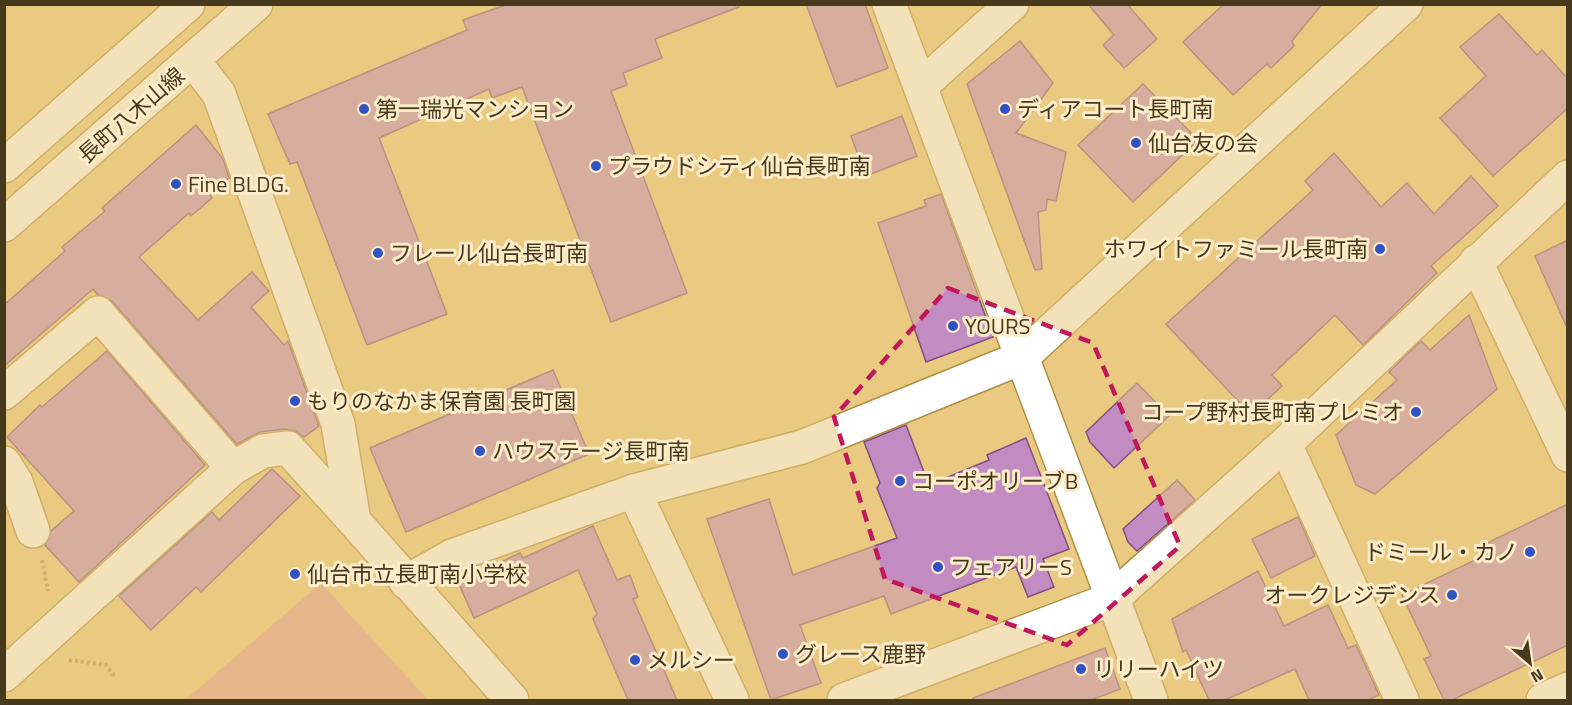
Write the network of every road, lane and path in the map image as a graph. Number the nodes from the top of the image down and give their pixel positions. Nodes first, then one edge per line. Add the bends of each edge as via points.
1 (188, 4) edge
2 (256, 4) edge
3 (889, 4) edge
4 (1012, 4) edge
5 (1406, 4) edge
6 (194, 60) junction
7 (921, 86) junction
8 (4, 166) edge
9 (1568, 177) edge
10 (4, 225) edge
11 (1476, 262) junction
12 (1021, 358) junction
13 (4, 393) edge
14 (1285, 444) junction
15 (1568, 455) edge
16 (4, 463) edge
17 (233, 468) junction
18 (634, 491) junction
19 (354, 521) junction
20 (33, 531) joint
21 (406, 582) junction
22 (1112, 599) junction
23 (45, 639) junction
24 (4, 675) edge
25 (115, 677) dead end
26 (1568, 689) edge
27 (512, 700) edge
28 (732, 700) edge
29 (844, 700) edge
30 (1151, 700) edge
31 (1402, 700) edge
32 (1543, 700) edge

1 - 8 street
2 - 6 street, 長町八木山線
3 - 7 street
4 - 7 street
5 - 12 street
6 - 10 street, 長町八木山線
6 - 19 street via 219,94 339,424
7 - 12 street
9 - 11 street
11 - 14 street
11 - 15 street
12 - 18 street via 802,447
12 - 22 street
13 - 17 street via 98,313
14 - 22 street
14 - 31 street
16 - 20 street via 16,482
17 - 19 street via 263,451 288,448
17 - 23 street
18 - 21 street via 452,556
18 - 28 street
19 - 21 street
20 - 23 path via 41,554
21 - 27 street
22 - 29 street
22 - 30 street
23 - 24 street
23 - 25 path via 70,660 106,665
26 - 32 street

